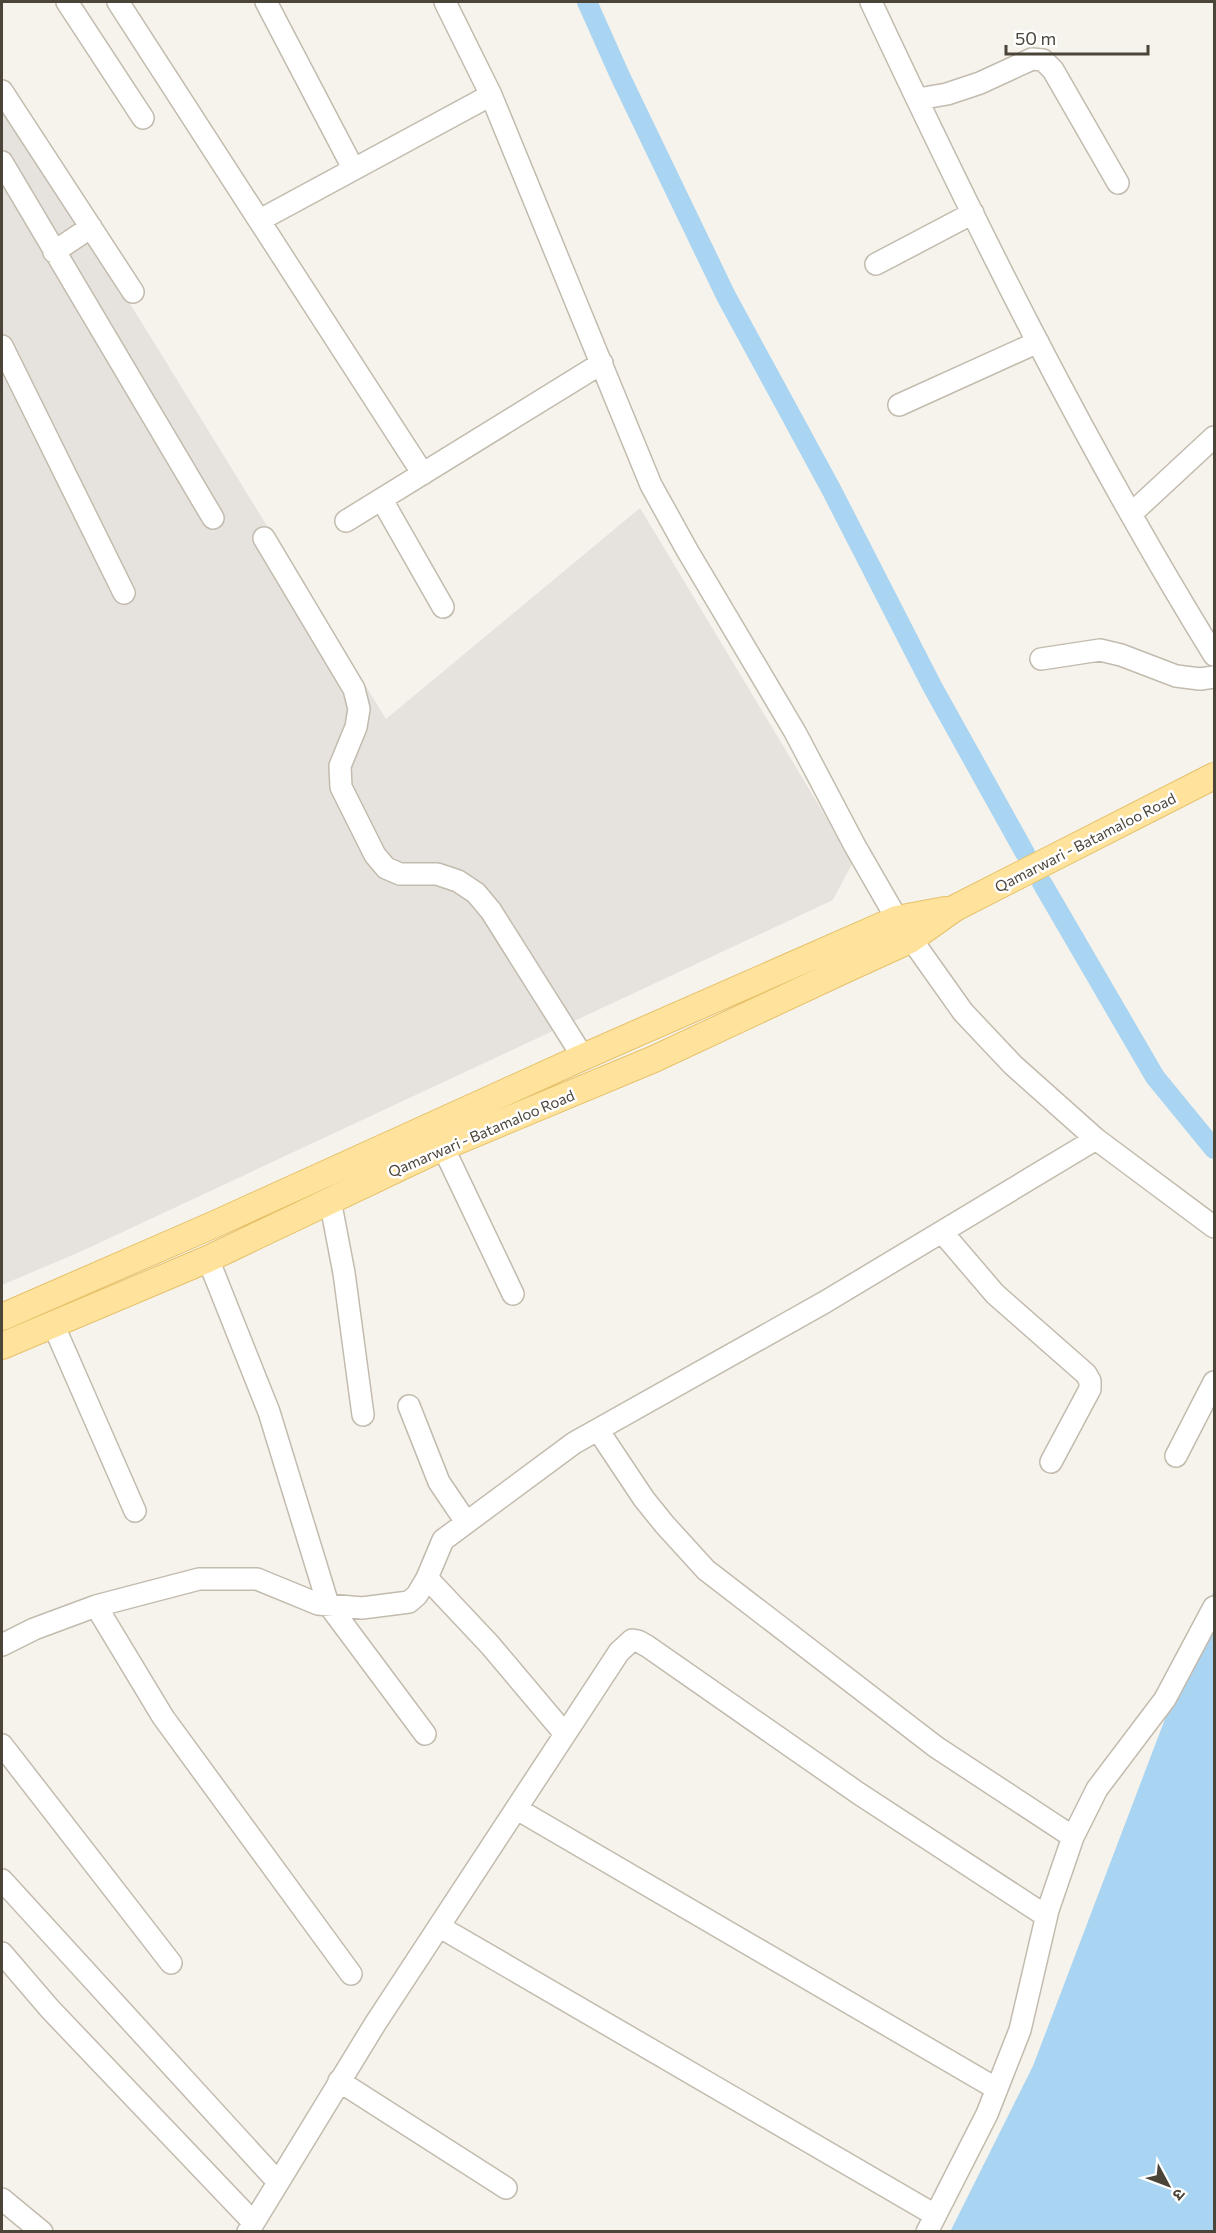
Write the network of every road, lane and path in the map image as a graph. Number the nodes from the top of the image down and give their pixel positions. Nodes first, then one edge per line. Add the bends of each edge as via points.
1 (67, 2) edge
2 (118, 2) edge
3 (266, 2) edge
4 (445, 2) edge
5 (871, 2) edge
6 (2, 91) edge
7 (491, 95) junction
8 (918, 99) junction
9 (143, 118) dead end
10 (2, 162) edge
11 (353, 168) junction
12 (1118, 183) dead end
13 (973, 213) junction
14 (260, 220) junction
15 (91, 227) junction
16 (54, 252) junction
17 (876, 264) dead end
18 (133, 292) dead end
19 (1038, 342) junction
20 (2, 346) edge
21 (602, 363) junction
22 (898, 405) dead end
23 (1215, 437) edge
24 (423, 474) junction
25 (382, 500) junction
26 (1131, 514) junction
27 (213, 518) dead end
28 (346, 522) dead end
29 (264, 538) dead end
30 (124, 593) dead end
31 (443, 607) dead end
32 (1215, 655) edge
33 (1041, 659) dead end
34 (1215, 677) edge
35 (1215, 776) edge
36 (903, 929) junction
37 (583, 1057) junction
38 (1096, 1139) junction
39 (443, 1147) junction
40 (330, 1200) junction
41 (1215, 1227) edge
42 (942, 1232) junction
43 (208, 1258) junction
44 (513, 1294) dead end
45 (2, 1317) edge
46 (53, 1323) junction
47 (2, 1346) edge
48 (1215, 1382) edge
49 (409, 1406) dead end
50 (363, 1414) dead end
51 (598, 1430) junction
52 (1176, 1456) dead end
53 (1051, 1462) dead end
54 (135, 1511) dead end
55 (466, 1522) junction
56 (427, 1578) junction
57 (328, 1604) junction
58 (96, 1606) junction
59 (1215, 1607) edge
60 (2, 1645) edge
61 (424, 1734) dead end
62 (565, 1734) junction
63 (2, 1745) edge
64 (517, 1809) junction
65 (1073, 1837) junction
66 (2, 1880) edge
67 (1046, 1916) junction
68 (440, 1927) junction
69 (2, 1953) edge
70 (171, 1963) dead end
71 (351, 1974) dead end
72 (339, 2081) junction
73 (997, 2089) junction
74 (278, 2182) junction
75 (506, 2188) dead end
76 (2, 2199) edge
77 (931, 2223) edge
78 (251, 2227) edge
79 (42, 2232) edge

1 - 9 street
2 - 14 street
3 - 11 street
4 - 7 street
5 - 8 street
6 - 15 street
7 - 11 street
7 - 21 street
8 - 12 street via 980,83 1032,59 1043,60 1053,70
8 - 13 street
10 - 16 street
11 - 14 street
13 - 17 street
13 - 19 street
14 - 24 street
15 - 16 street
15 - 18 street
16 - 27 street
19 - 22 street
19 - 26 street
20 - 30 street
21 - 24 street
21 - 36 street via 651,485 795,732
23 - 26 street
24 - 25 street
25 - 28 street
25 - 31 street
26 - 32 street
29 - 37 street via 354,689 359,709 340,766 340,787 375,855 386,868 400,874 437,874 476,893
33 - 34 street via 1100,650 1176,676
35 - 36 main road, Qamarwari - Batamaloo Road via 955,908
36 - 37 main road, Qamarwari - Batamaloo Road
36 - 38 street via 963,1012 1013,1065
36 - 39 main road, Qamarwari - Batamaloo Road via 654,1059
37 - 45 main road, Qamarwari - Batamaloo Road
38 - 41 street
38 - 42 street
39 - 40 main road, Qamarwari - Batamaloo Road
39 - 44 street
40 - 43 main road, Qamarwari - Batamaloo Road
40 - 50 street
42 - 51 street
42 - 53 street via 995,1294 1090,1381 1090,1389
43 - 46 main road, Qamarwari - Batamaloo Road
43 - 57 street via 269,1412
46 - 47 main road, Qamarwari - Batamaloo Road
46 - 54 street
48 - 52 street
49 - 55 street via 439,1482
51 - 55 street via 574,1443
51 - 65 street via 644,1499 706,1570 936,1747
55 - 56 street via 443,1540
56 - 57 street via 417,1595 404,1604 362,1608
56 - 62 street
57 - 58 street via 257,1579 199,1579
57 - 61 street
58 - 60 street
58 - 71 street via 163,1717
59 - 65 street via 1164,1699 1097,1789
62 - 64 street
62 - 67 street via 626,1643 638,1641 858,1793
63 - 70 street
64 - 68 street
64 - 73 street
65 - 67 street
66 - 74 street
67 - 73 street via 1020,2030
68 - 72 street
68 - 77 street
69 - 78 street
72 - 74 street
72 - 75 street
73 - 77 street
74 - 78 street
76 - 79 street

